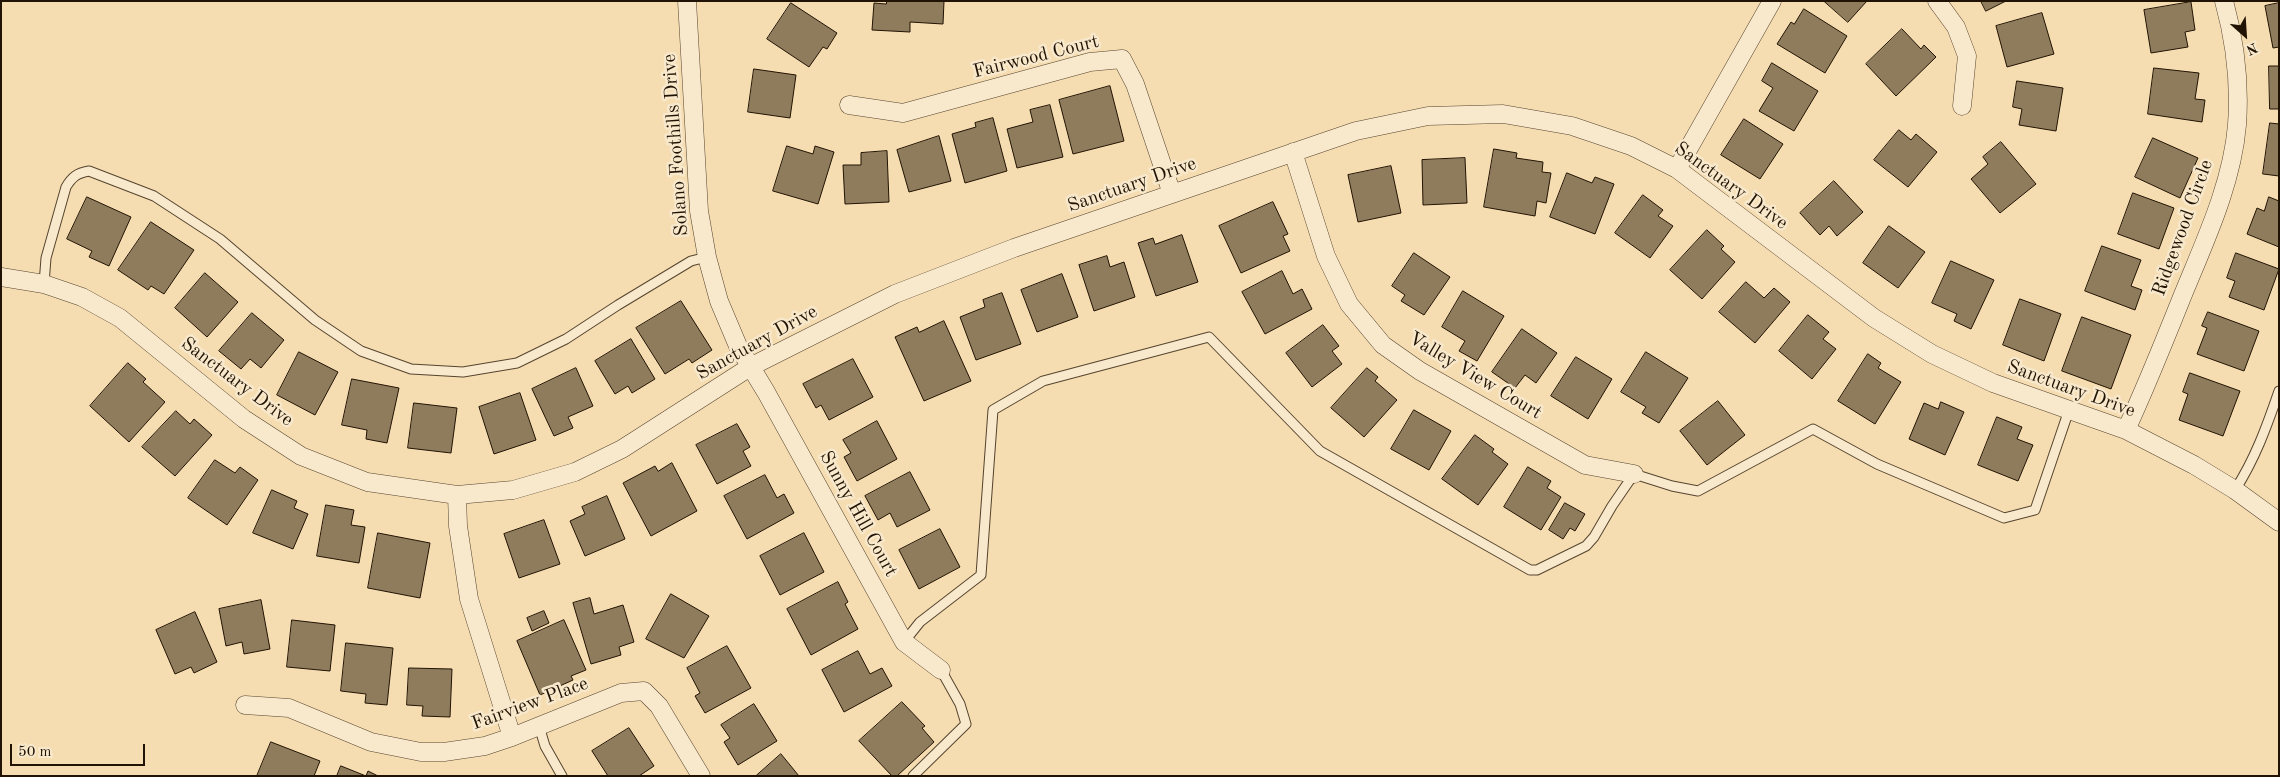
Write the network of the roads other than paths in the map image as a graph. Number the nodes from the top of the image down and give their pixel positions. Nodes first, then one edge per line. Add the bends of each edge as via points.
1 (687, 1) edge
2 (1772, 1) edge
3 (1938, 1) edge
4 (2224, 1) edge
5 (849, 106) dead end
6 (1962, 106) dead end
7 (1293, 152) junction
8 (1676, 169) junction
9 (1172, 194) junction
10 (707, 257) junction
11 (1, 278) edge
12 (44, 284) junction
13 (750, 366) junction
14 (2279, 391) edge
15 (2070, 410) junction
16 (2126, 430) junction
17 (1634, 474) junction
18 (2235, 490) junction
19 (457, 496) junction
20 (2279, 522) edge
21 (904, 642) junction
22 (941, 670) joint
23 (245, 706) dead end
24 (539, 726) junction
25 (512, 737) junction
26 (562, 776) edge
27 (701, 776) edge
28 (913, 776) edge

1 - 10 street, Solano Foothills Drive via 699,211
2 - 8 street
3 - 6 street via 1956,27 1967,56
4 - 16 street, Ridgewood Circle via 2231,26 2237,74 2237,126 2227,177 2212,224
5 - 9 street, Fairwood Court via 903,113 1090,62 1122,59 1135,84
7 - 8 street, Sanctuary Drive via 1356,131 1428,116 1502,114 1572,126 1631,146
7 - 9 street, Sanctuary Drive
7 - 17 street, Valley View Court via 1326,256 1348,304 1383,345 1420,371 1585,465
8 - 15 street, Sanctuary Drive via 1874,318 1916,344 1993,383
9 - 13 street, Sanctuary Drive via 1014,248 895,294
10 - 12 lane via 683,266 566,339 517,362 463,372 411,369 361,351 315,320 220,239 154,196 89,171 71,178 66,187 46,258
10 - 13 street, Solano Foothills Drive via 719,301
11 - 12 street, Sanctuary Drive
12 - 19 street, Sanctuary Drive via 82,297 120,318 244,419 302,456 367,482
13 - 19 street, Sanctuary Drive via 622,449 575,472 513,490
13 - 21 street, Sunny Hill Court
14 - 18 lane via 2266,432
15 - 16 street, Sanctuary Drive
15 - 17 lane via 2035,510 2004,518 1877,464 1813,429 1698,491
16 - 18 street, Sanctuary Drive
17 - 21 lane via 1586,546 1537,570 1530,570 1320,450 1209,338 1043,381 993,410 981,575 920,622
18 - 20 street, Sanctuary Drive
19 - 25 street via 469,599
21 - 22 street, Sunny Hill Court
22 - 28 lane via 960,704 966,724
23 - 25 street, Fairview Place via 289,708 371,742 421,752 465,750
24 - 25 street, Fairview Place
24 - 26 lane via 545,746
24 - 27 street, Fairview Place via 621,693 644,691 659,706

